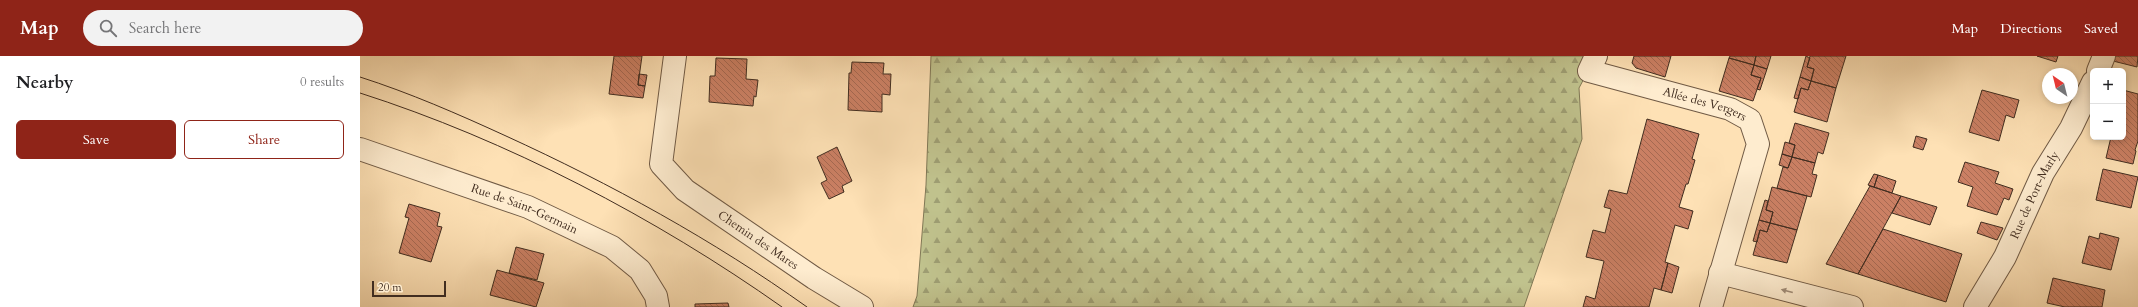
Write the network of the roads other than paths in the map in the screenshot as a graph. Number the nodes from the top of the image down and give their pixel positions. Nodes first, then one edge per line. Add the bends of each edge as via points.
1 (675, 56) edge
2 (1596, 56) edge
3 (2104, 56) edge
4 (2099, 68) edge
5 (2090, 88) edge
6 (360, 149) edge
7 (1720, 273) junction
8 (658, 307) edge
9 (862, 307) edge
10 (1711, 307) edge
11 (1852, 307) edge
12 (1975, 307) edge

1 - 9 street, Chemin des Mares via 661,164 685,190 814,278
2 - 7 street, Allée des Vergers via 1589,71 1730,109 1750,120 1758,144
3 - 4 street
5 - 12 street, Rue de Port-Marly via 2071,128 2043,173 2005,256
6 - 8 street, Rue de Saint-Germain via 528,207 612,247 640,270 656,296
7 - 10 street, Allée des Vergers
11 -> 7 street

